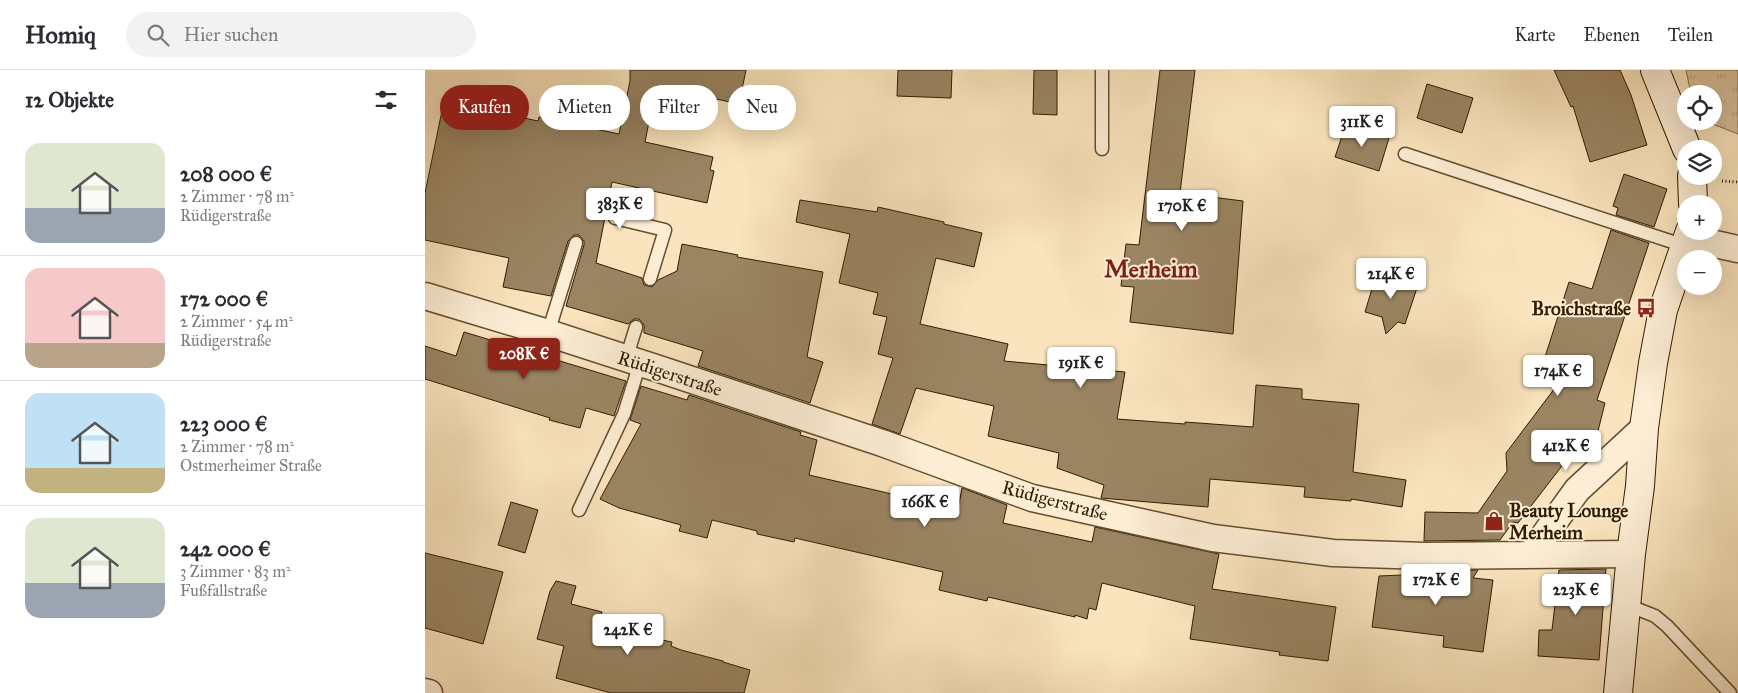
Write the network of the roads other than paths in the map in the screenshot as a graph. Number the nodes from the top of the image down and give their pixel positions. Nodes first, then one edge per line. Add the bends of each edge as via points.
1 (1102, 70) edge
2 (1655, 70) edge
3 (1683, 140) edge
4 (1102, 149) dead end
5 (1405, 154) dead end
6 (615, 218) dead end
7 (1677, 235) edge
8 (1687, 240) edge
9 (1697, 240) edge
10 (576, 243) dead end
11 (1738, 249) edge
12 (650, 280) dead end
13 (425, 296) edge
14 (636, 327) dead end
15 (548, 333) junction
16 (633, 361) junction
17 (1644, 428) junction
18 (579, 510) dead end
19 (1531, 554) junction
20 (1631, 554) junction
21 (1627, 605) junction
22 (425, 692) edge
23 (429, 693) edge
24 (1618, 693) edge
25 (1730, 693) edge

1 - 4 lane
2 - 3 street
5 - 7 lane
6 - 12 lane via 665,230
8 - 17 street via 1663,310
9 - 11 street
10 - 15 lane
13 - 15 street, Rüdigerstraße
14 - 16 lane
15 - 16 street, Rüdigerstraße
16 - 18 lane via 624,414
16 - 19 street, Rüdigerstraße via 882,443 1032,498 1213,538 1333,552 1425,556
17 - 19 street via 1577,490
17 - 20 street
19 - 20 street, Rüdigerstraße
20 - 21 street
21 - 24 street
21 - 25 lane via 1655,616 1667,626
22 - 23 street

